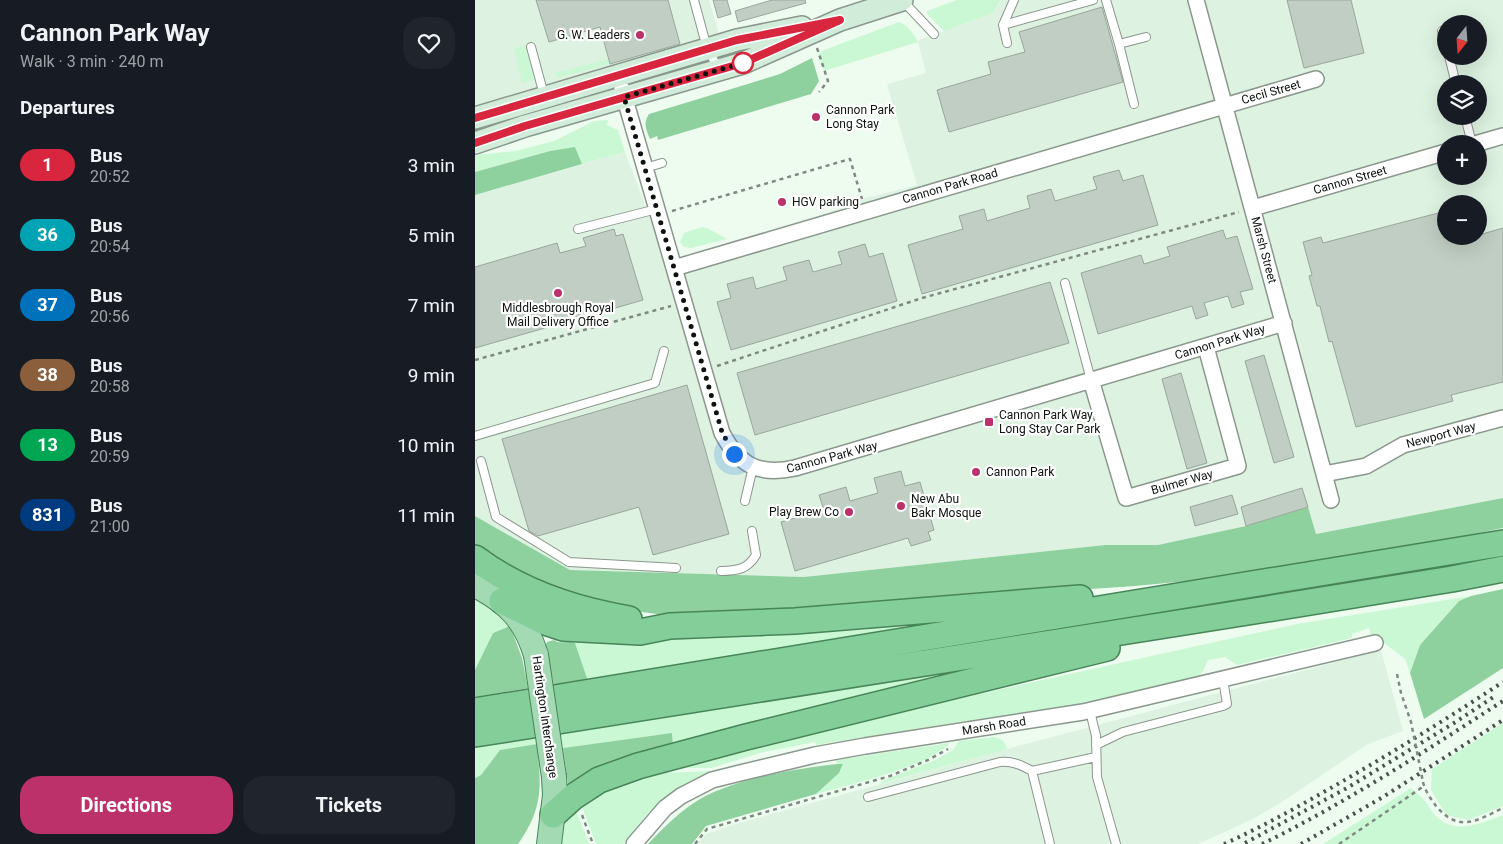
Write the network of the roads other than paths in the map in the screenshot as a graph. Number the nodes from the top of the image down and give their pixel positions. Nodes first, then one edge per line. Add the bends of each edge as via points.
1 (694, 0) edge
2 (902, 0) edge
3 (1013, 0) edge
4 (1093, 0) edge
5 (1106, 0) edge
6 (1196, 0) edge
7 (840, 20) junction
8 (1003, 25) junction
9 (934, 34) dead end
10 (1146, 36) dead end
11 (1007, 42) dead end
12 (1119, 44) junction
13 (531, 47) dead end
14 (707, 48) junction
15 (719, 70) junction
16 (618, 75) junction
17 (1317, 79) dead end
18 (544, 97) junction
19 (624, 97) junction
20 (1134, 104) dead end
21 (1226, 106) junction
22 (475, 118) edge
23 (1503, 136) edge
24 (1487, 140) edge
25 (475, 143) edge
26 (1437, 155) edge
27 (662, 163) dead end
28 (645, 168) junction
29 (1253, 208) junction
30 (658, 212) junction
31 (577, 229) dead end
32 (674, 268) junction
33 (1065, 283) dead end
34 (1284, 323) junction
35 (1205, 347) junction
36 (665, 351) dead end
37 (1091, 380) junction
38 (1503, 418) edge
39 (475, 436) edge
40 (481, 462) dead end
41 (753, 467) junction
42 (1324, 474) junction
43 (1331, 500) dead end
44 (745, 501) dead end
45 (752, 531) dead end
46 (1503, 543) edge
47 (475, 558) edge
48 (676, 568) dead end
49 (1503, 569) edge
50 (721, 571) dead end
51 (1263, 583) junction
52 (475, 585) edge
53 (503, 601) junction
54 (1267, 609) junction
55 (670, 626) junction
56 (1375, 643) dead end
57 (1223, 679) junction
58 (475, 711) edge
59 (1090, 711) junction
60 (475, 734) edge
61 (1096, 745) junction
62 (1096, 757) junction
63 (1032, 771) junction
64 (868, 797) dead end
65 (552, 818) junction
66 (534, 844) edge
67 (549, 844) edge
68 (634, 844) edge
69 (1050, 844) edge
70 (1116, 844) edge

1 - 14 lane
2 - 7 main road
2 - 9 lane
3 - 8 lane
4 - 8 lane
5 - 12 lane
6 - 21 street, Marsh Street
7 - 14 main road
7 - 15 main road via 743,63
8 - 11 lane
10 - 12 lane
12 - 20 lane
13 - 18 lane
14 - 15 lane
14 - 16 main road
15 - 19 main road
16 - 18 main road
16 - 19 street, Cannon Park Way
17 - 21 street, Cecil Street
18 - 22 main road
19 - 25 main road
19 - 28 street, Cannon Park Way
21 - 29 street, Marsh Street
21 - 32 street, Cannon Park Road
23 - 24 street
26 - 29 street, Cannon Street
27 - 28 lane
28 - 30 street, Cannon Park Way
29 - 34 street, Marsh Street
30 - 31 lane
30 - 32 street, Cannon Park Way
32 - 41 street, Cannon Park Way via 722,432 734,454
33 - 37 lane
34 - 35 street, Cannon Park Way
34 - 42 street, Marsh Street
35 - 37 street, Cannon Park Way
35 - 37 street, Bulmer Way via 1238,466 1126,498
36 - 39 lane via 655,382
37 - 41 street, Cannon Park Way via 795,468 781,471
38 - 42 street, Newport Way via 1403,445 1366,466
40 - 48 lane via 496,517 569,562
41 - 44 lane
42 - 43 street, Marsh Street
45 - 50 lane via 756,554 751,562 744,568
46 - 51 highway
47 - 55 highway via 503,576 554,600 604,615
49 - 54 highway
51 - 55 highway via 795,621
51 - 58 highway
52 - 53 main road, Hartington Interchange
53 - 55 highway via 563,628 640,632
53 - 65 main road, Hartington Interchange, bridge via 525,627 537,655 555,777
54 - 60 highway
54 - 65 highway via 677,755 599,780 573,797
56 - 57 street, Marsh Road
57 - 59 street, Marsh Road
57 - 61 lane via 1227,704 1123,732
59 - 61 lane
59 - 68 street, Marsh Road via 815,755 712,780 665,808
61 - 62 lane
62 - 63 lane
62 - 70 lane via 1097,777
63 - 64 lane via 1010,761 1000,762
63 - 69 lane
65 - 66 main road
65 - 67 main road, Hartington Interchange

